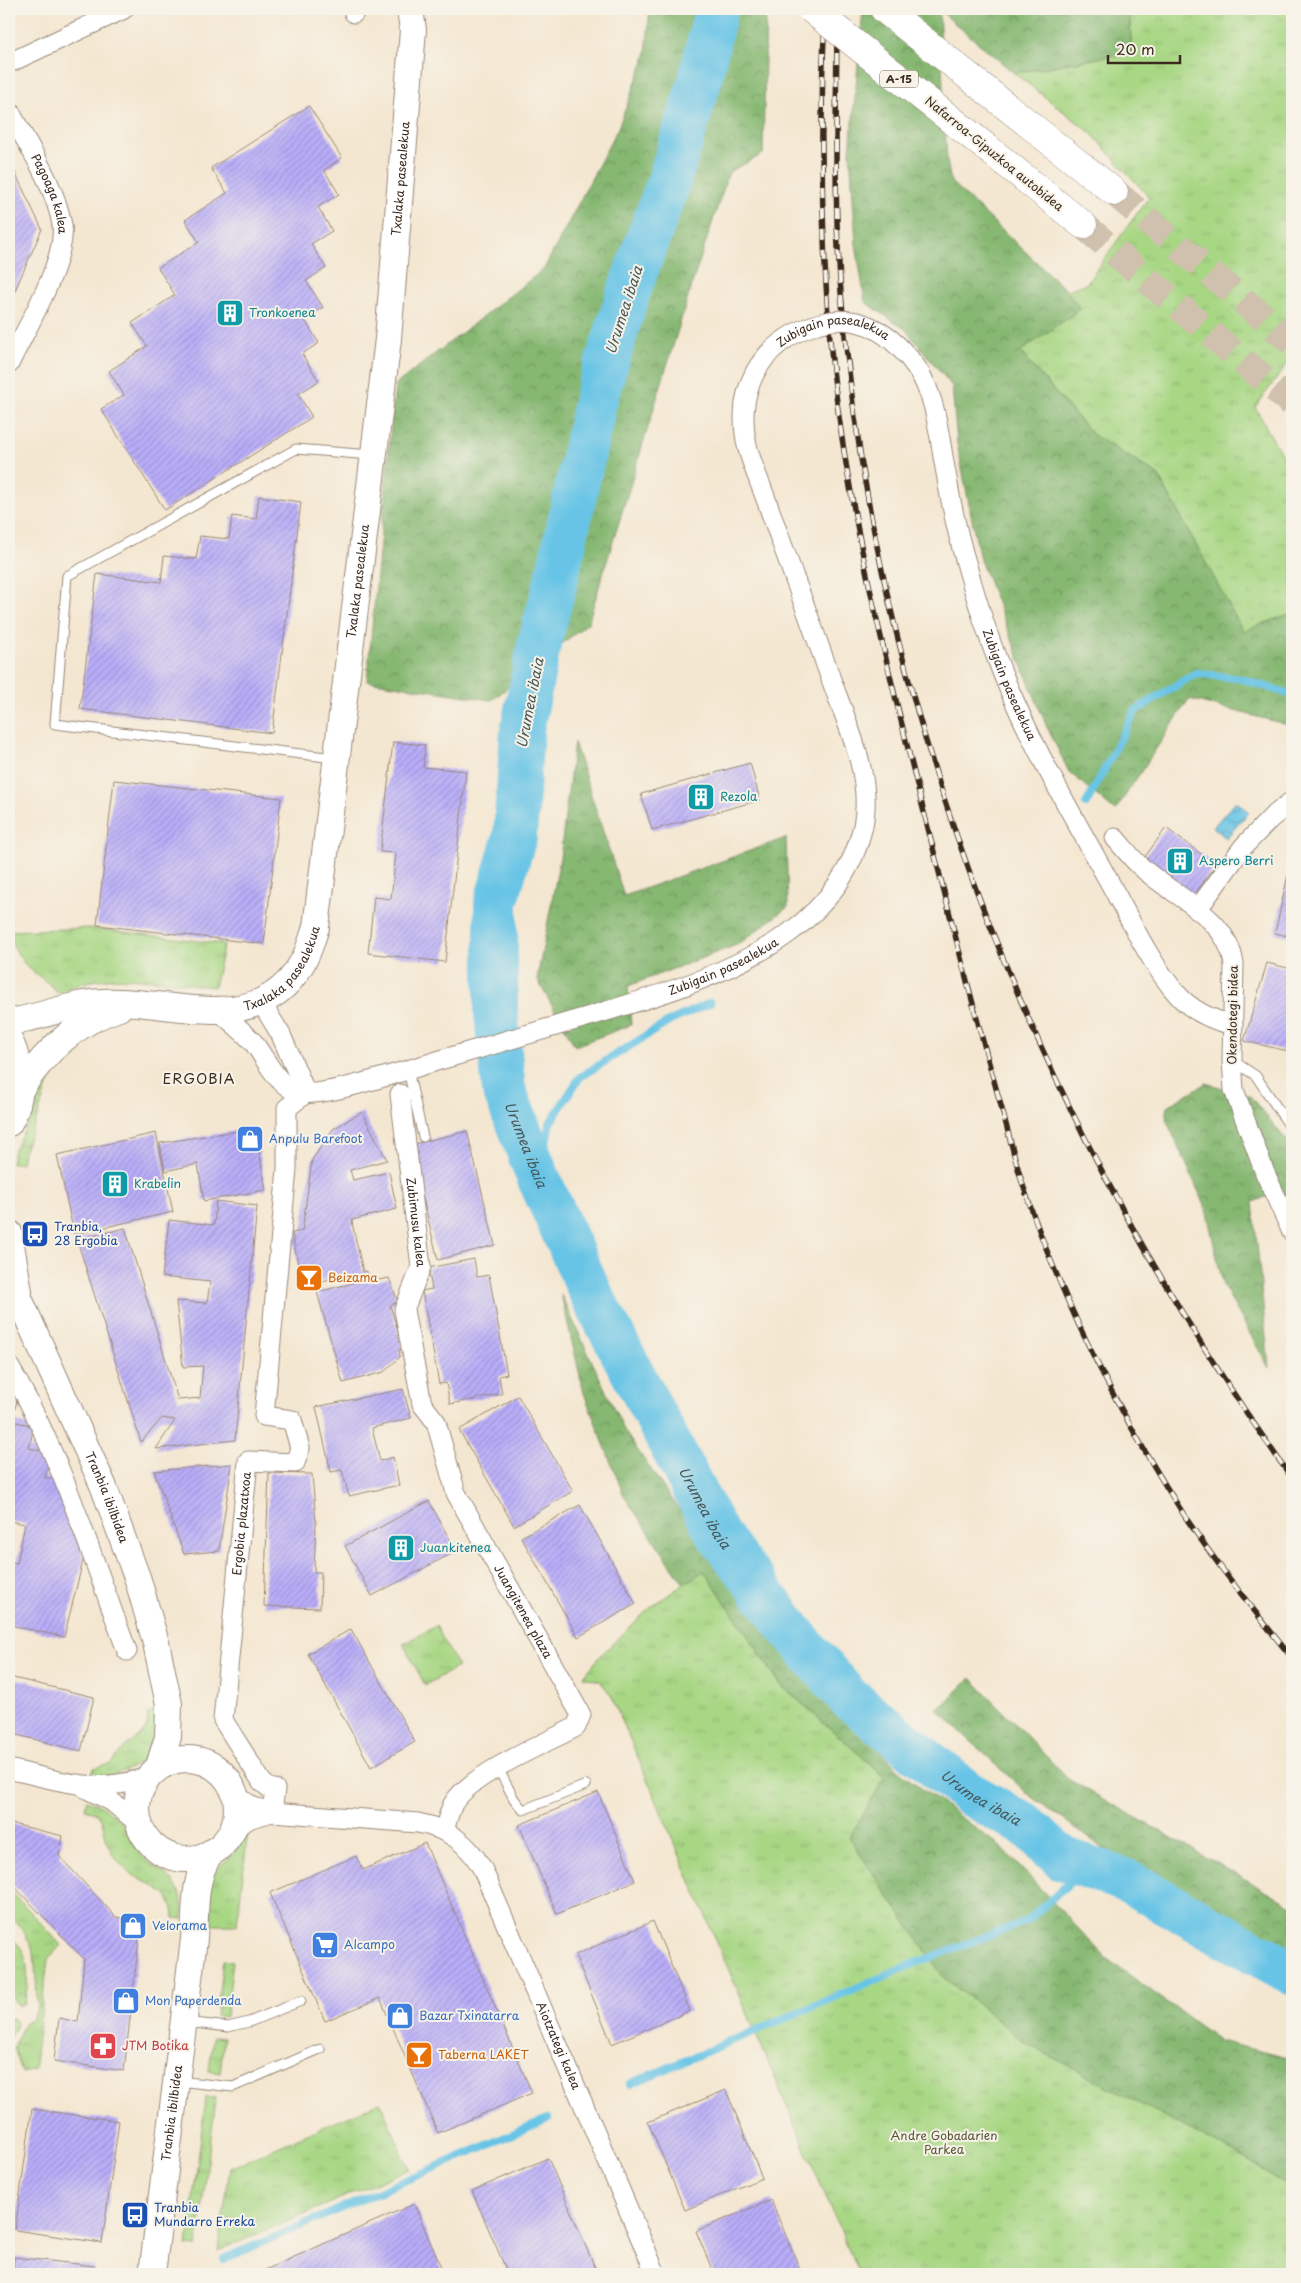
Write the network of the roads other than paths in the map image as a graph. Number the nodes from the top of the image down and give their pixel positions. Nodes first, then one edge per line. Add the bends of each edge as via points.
1 (124, 9) edge
2 (410, 9) edge
3 (811, 9) edge
4 (884, 9) edge
5 (9, 63) edge
6 (9, 110) edge
7 (1114, 192) tunnel mouth
8 (1083, 226) tunnel mouth
9 (9, 364) edge
10 (373, 455) junction
11 (337, 758) junction
12 (1292, 801) edge
13 (1115, 838) dead end
14 (1197, 910) junction
15 (261, 1002) junction
16 (131, 1004) junction
17 (219, 1011) junction
18 (9, 1022) edge
19 (1233, 1025) junction
20 (9, 1039) edge
21 (1232, 1060) junction
22 (414, 1068) junction
23 (20, 1090) junction
24 (306, 1093) junction
25 (400, 1094) dead end
26 (9, 1123) edge
27 (1292, 1130) edge
28 (423, 1137) dead end
29 (1292, 1232) edge
30 (9, 1233) edge
31 (9, 1276) edge
32 (21, 1300) junction
33 (9, 1366) edge
34 (422, 1404) joint
35 (127, 1651) dead end
36 (169, 1704) junction
37 (206, 1762) junction
38 (498, 1768) junction
39 (9, 1769) edge
40 (153, 1771) junction
41 (586, 1785) dead end
42 (79, 1786) junction
43 (235, 1795) junction
44 (272, 1812) junction
45 (139, 1824) junction
46 (232, 1829) junction
47 (444, 1830) junction
48 (210, 1853) junction
49 (173, 1858) junction
50 (195, 1893) junction
51 (301, 2001) dead end
52 (184, 2022) junction
53 (320, 2049) dead end
54 (176, 2080) junction
55 (152, 2274) edge
56 (656, 2274) edge

1 - 5 street
2 - 10 main road, Txalaka pasealekua via 412,40 388,338
3 - 8 highway, Nafarroa-Gipuzkoa autobidea / A-15, bridge
4 - 7 highway
6 - 9 street, Pagoaga kalea via 52,193 62,226 61,250
10 - 11 main road, Txalaka pasealekua
10 - 11 lane via 296,449 67,576 55,724
11 - 15 main road, Txalaka pasealekua via 316,927 302,963 277,992
12 - 14 street via 1243,847
13 - 14 street, Okendotegi bidea via 1138,865
14 - 19 street, Okendotegi bidea via 1227,938 1232,952
15 - 17 main road, Txalaka pasealekua
15 - 24 street via 282,1035
16 - 17 main road, Txalaka pasealekua
16 - 18 main road, Txalaka pasealekua via 102,1002 73,1006
16 - 23 main road, Txalaka pasealekua via 108,1011 67,1035 49,1051
17 - 24 street via 252,1041 282,1082
19 - 21 street, Okendotegi bidea
19 - 22 street, Zubigain pasealekua, bridge via 1211,1019 1191,1008 1164,977 1030,735 986,628 957,528 932,397 922,374 896,342 884,333 854,320 837,320 808,327 776,344 761,361 745,404 746,439 859,759 865,811 859,842 846,872 827,900 807,919 777,941 738,962 656,996
20 - 23 main road via 20,1072
21 - 27 lane via 1256,1076
21 - 29 street, Okendotegi bidea via 1238,1102
22 - 24 street, Zubigain pasealekua
22 - 28 lane
23 - 26 main road
24 - 44 street, Ergobia plazatxoa via 287,1108 287,1169 264,1416 292,1420 300,1448 295,1463 248,1462 223,1720 262,1782 275,1789
25 - 34 street, Zubimusu kalea via 422,1267 404,1310
30 - 32 main road, Tranbia ibilbidea
31 - 32 main road, Tranbia ibilbidea
32 - 36 main road, Tranbia ibilbidea via 122,1532 156,1643
33 - 35 street via 66,1484
34 - 38 street, Juangitenea plaza via 436,1422 456,1493 581,1715 576,1727
36 - 37 main road, Tranbia ibilbidea via 184,1735
36 - 40 main road, Tranbia ibilbidea via 168,1737
37 - 40 main road, Tranbia ibilbidea via 182,1758
37 - 43 main road, Tranbia ibilbidea via 229,1781
38 - 41 lane via 523,1810
38 - 47 street via 468,1786 453,1804
39 - 42 street
40 - 42 street via 114,1785
40 - 45 main road, Tranbia ibilbidea via 139,1791 136,1807
42 - 45 street via 111,1801
43 - 44 street, Aiotzategi kalea via 253,1807
43 - 46 main road, Tranbia ibilbidea via 237,1810
44 - 46 street, Aiotzategi kalea via 251,1818
44 - 47 street, Aiotzategi kalea via 418,1823
45 - 49 main road, Tranbia ibilbidea via 146,1839
46 - 48 main road, Tranbia ibilbidea via 221,1846
47 - 56 street, Aiotzategi kalea via 466,1846 482,1868
48 - 49 main road via 186,1859
48 - 50 main road, Tranbia ibilbidea via 200,1871
49 - 50 main road, Tranbia ibilbidea
50 - 52 main road, Tranbia ibilbidea via 194,1939
51 - 52 lane via 228,2027
52 - 54 main road, Tranbia ibilbidea
53 - 54 lane via 233,2087
54 - 55 main road, Tranbia ibilbidea

